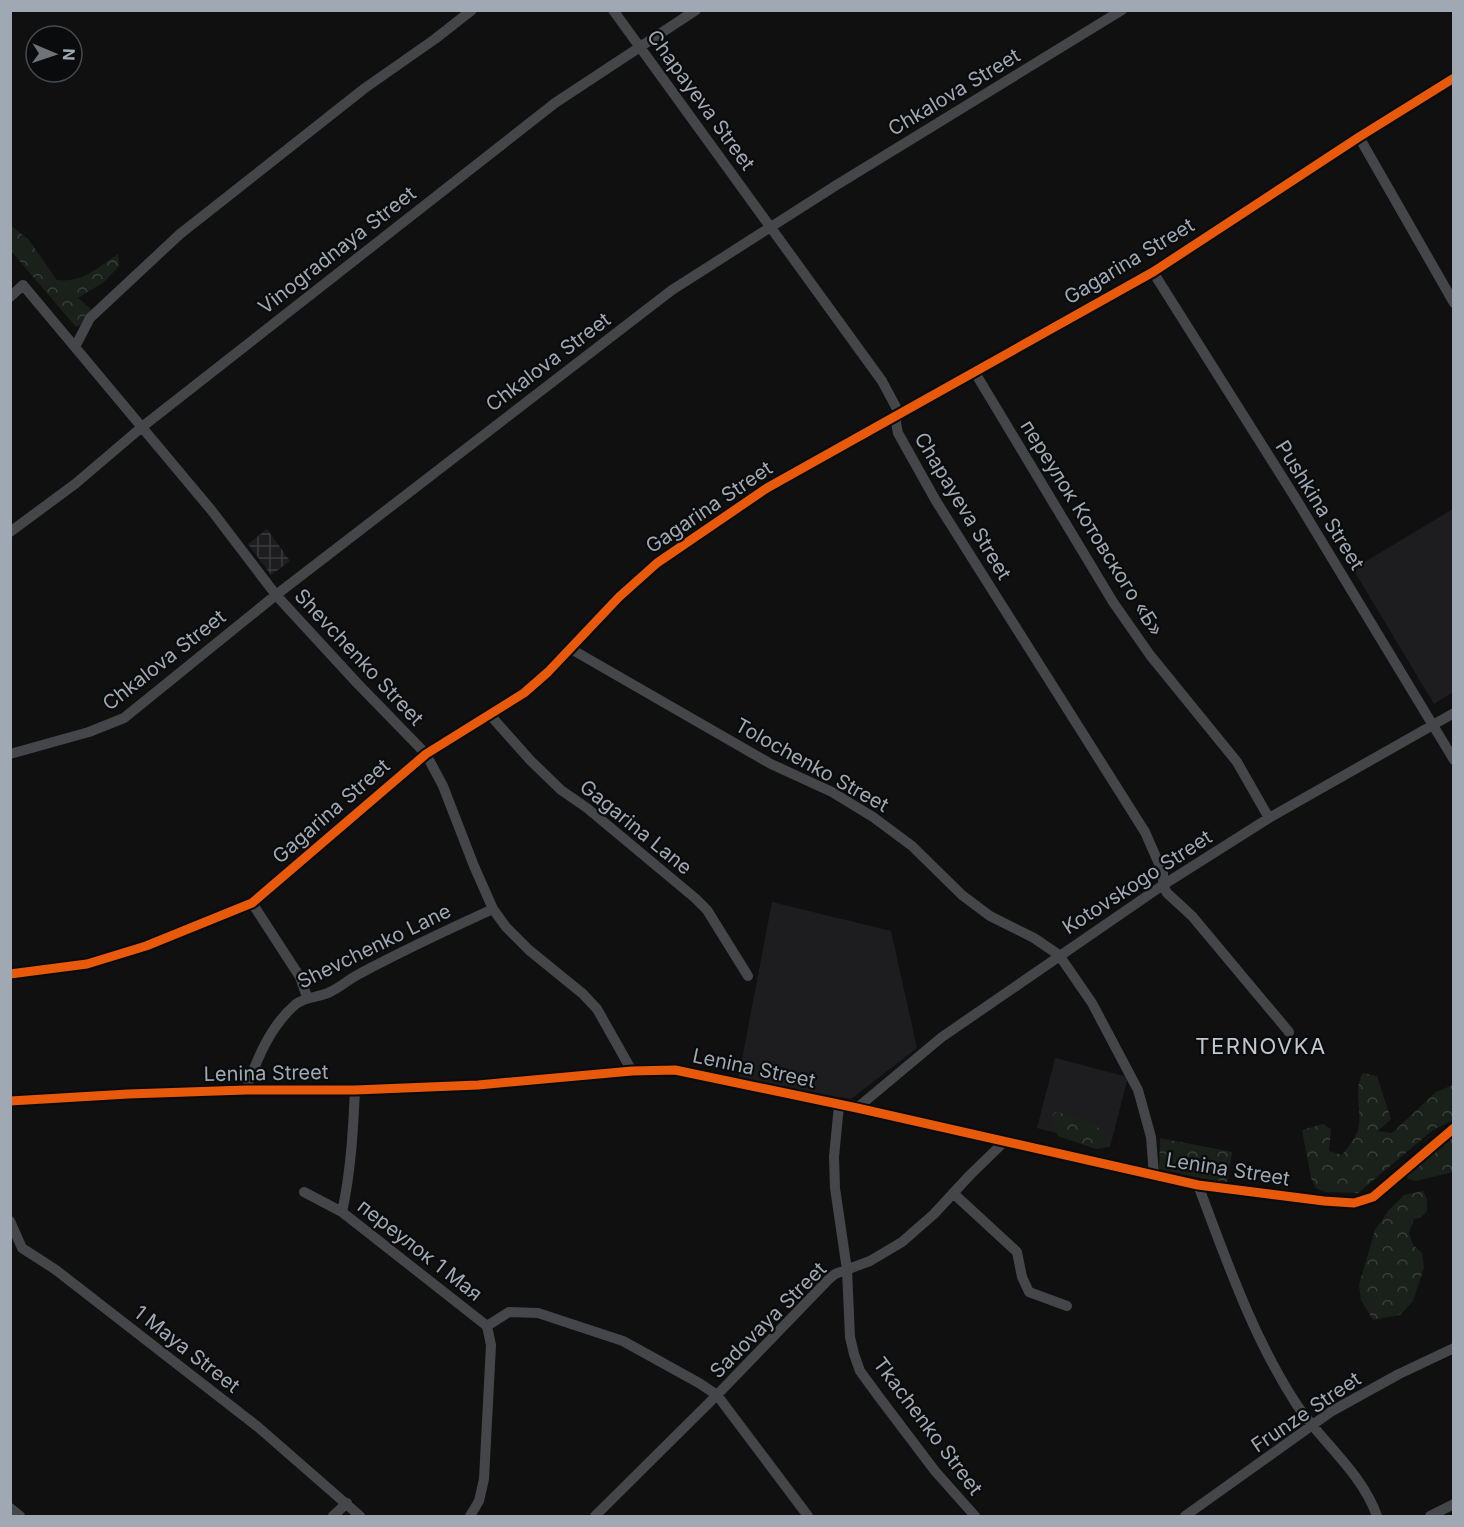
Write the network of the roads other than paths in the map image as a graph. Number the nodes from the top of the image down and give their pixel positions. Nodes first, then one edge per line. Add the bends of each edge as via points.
1 (472, 10) edge
2 (613, 10) edge
3 (696, 10) edge
4 (1122, 10) edge
5 (640, 48) junction
6 (1454, 78) edge
7 (1359, 137) junction
8 (771, 226) junction
9 (1153, 272) junction
10 (10, 297) edge
11 (1454, 303) edge
12 (75, 347) junction
13 (974, 371) junction
14 (897, 415) junction
15 (142, 427) junction
16 (10, 532) edge
17 (276, 595) junction
18 (571, 649) junction
19 (1454, 713) edge
20 (490, 715) junction
21 (1432, 725) junction
22 (10, 754) edge
23 (426, 754) junction
24 (1454, 760) edge
25 (1269, 818) junction
26 (1163, 885) junction
27 (252, 903) junction
28 (493, 909) junction
29 (1059, 955) junction
30 (10, 974) edge
31 (748, 976) dead end
32 (307, 997) junction
33 (1289, 1032) dead end
34 (632, 1071) junction
35 (246, 1090) junction
36 (355, 1090) junction
37 (10, 1101) edge
38 (839, 1105) junction
39 (857, 1108) junction
40 (1454, 1128) edge
41 (1004, 1142) junction
42 (1154, 1175) junction
43 (1198, 1185) junction
44 (304, 1192) dead end
45 (953, 1193) junction
46 (342, 1212) junction
47 (10, 1221) edge
48 (847, 1270) junction
49 (1067, 1306) dead end
50 (487, 1326) junction
51 (1454, 1348) edge
52 (717, 1395) junction
53 (1314, 1425) junction
54 (347, 1503) junction
55 (1454, 1504) edge
56 (10, 1508) edge
57 (20, 1516) edge
58 (333, 1516) edge
59 (360, 1516) edge
60 (470, 1516) edge
61 (595, 1516) edge
62 (808, 1516) edge
63 (975, 1516) edge
64 (1185, 1516) edge
65 (1377, 1516) edge
66 (1430, 1516) edge

1 - 12 street via 365,88 180,234 90,318
2 - 5 street, Chapayeva Street
3 - 5 street, Vinogradnaya Street
4 - 8 street, Chkalova Street
5 - 8 street, Chapayeva Street
5 - 15 street, Vinogradnaya Street via 547,109
6 - 7 street, Gagarina Street
7 - 9 street, Gagarina Street
7 - 11 street
8 - 14 street, Chapayeva Street via 882,381 895,403
8 - 17 street, Chkalova Street via 672,290
9 - 13 street, Gagarina Street
9 - 21 street, Pushkina Street
10 - 12 street, Shevchenko Street via 23,285
12 - 15 street, Shevchenko Street
13 - 14 street, Gagarina Street
13 - 25 street, переулок Котовского «Б» via 1113,602 1236,762
14 - 18 street, Gagarina Street via 767,488 657,563
14 - 26 street, Chapayeva Street via 898,433 936,501 1145,832 1163,873
15 - 16 street, Vinogradnaya Street
15 - 17 street, Shevchenko Street
17 - 22 street, Chkalova Street via 124,718
17 - 23 street, Shevchenko Street
18 - 20 street, Gagarina Street via 524,693
18 - 29 street, Tolochenko Street via 771,764 832,792 873,817 912,846 962,895 990,916
19 - 21 street, Kotovskogo Street
20 - 23 street, Gagarina Street
20 - 31 street, Gagarina Lane via 561,790 707,910
21 - 24 street, Pushkina Street
21 - 25 street, Kotovskogo Street
23 - 27 street, Gagarina Street
23 - 28 street, Shevchenko Street
25 - 26 street, Kotovskogo Street
26 - 29 street, Kotovskogo Street
26 - 33 street
27 - 30 street, Gagarina Street via 146,946 87,964
27 - 32 street via 300,977
28 - 32 street, Shevchenko Lane via 359,974 332,992
28 - 34 street, Shevchenko Street via 529,950 597,1009
29 - 39 street, Kotovskogo Street via 942,1037
29 - 42 street, Tolochenko Street via 1092,1003 1138,1090 1151,1137
32 - 35 street, Shevchenko Lane via 279,1022
34 - 36 street, Lenina Street via 478,1085
34 - 38 street, Lenina Street via 698,1073
35 - 36 street, Lenina Street
35 - 37 street, Lenina Street
36 - 46 street, переулок 1 Мая via 352,1150
38 - 39 street, Lenina Street
38 - 48 street, Tkachenko Street via 835,1188
39 - 41 street, Lenina Street
40 - 43 street, Lenina Street via 1373,1197 1361,1202
41 - 42 street, Lenina Street
41 - 45 street, Sadovaya Street
42 - 43 street, Lenina Street
43 - 53 street via 1259,1338 1296,1404
44 - 46 street
45 - 48 street, Sadovaya Street via 902,1242
45 - 49 street via 1017,1251 1029,1292
46 - 50 street, переулок 1 Мая
47 - 54 street, 1 Maya Street via 22,1248 249,1419
48 - 52 street, Sadovaya Street via 828,1280
48 - 63 street, Tkachenko Street via 850,1337 860,1371 935,1471
50 - 52 street, переулок 1 Мая via 509,1312 538,1313 623,1341
50 - 60 street, переулок 1 Мая via 491,1345 484,1479 479,1501
51 - 53 street, Frunze Street via 1399,1374
52 - 61 street, Sadovaya Street
52 - 62 street
53 - 64 street, Frunze Street
53 - 65 street via 1353,1474
54 - 58 street
54 - 59 street, 1 Maya Street
55 - 66 street
56 - 57 street

